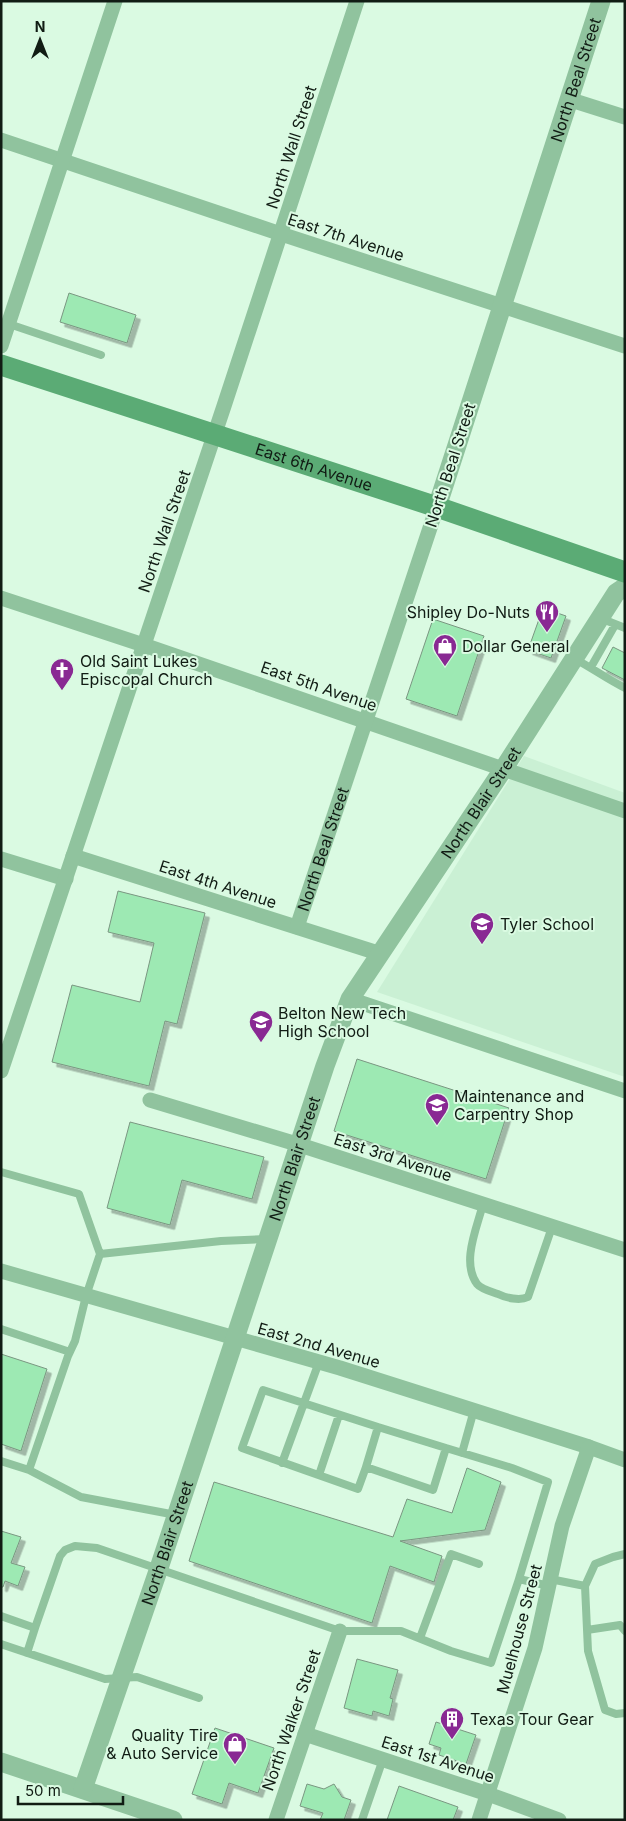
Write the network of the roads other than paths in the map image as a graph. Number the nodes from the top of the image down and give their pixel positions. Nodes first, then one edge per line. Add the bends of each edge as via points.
1 (114, 1) edge
2 (357, 1) edge
3 (601, 1) edge
4 (568, 99) junction
5 (625, 117) edge
6 (1, 140) edge
7 (62, 161) junction
8 (281, 234) junction
9 (502, 305) junction
10 (9, 324) junction
11 (1, 346) edge
12 (625, 346) edge
13 (101, 355) dead end
14 (1, 365) edge
15 (215, 435) junction
16 (437, 507) junction
17 (625, 572) edge
18 (625, 586) edge
19 (1, 598) edge
20 (608, 621) junction
21 (625, 628) edge
22 (144, 645) junction
23 (574, 658) junction
24 (591, 667) junction
25 (625, 688) edge
26 (366, 720) junction
27 (504, 768) junction
28 (625, 811) edge
29 (73, 856) junction
30 (1, 859) edge
31 (66, 879) junction
32 (297, 928) junction
33 (381, 954) junction
34 (350, 999) junction
35 (5, 1050) edge
36 (1, 1071) edge
37 (625, 1091) edge
38 (150, 1100) dead end
39 (300, 1145) junction
40 (1, 1172) edge
41 (483, 1204) junction
42 (552, 1226) junction
43 (268, 1239) junction
44 (625, 1250) edge
45 (100, 1254) junction
46 (1, 1271) edge
47 (86, 1296) junction
48 (1, 1329) edge
49 (236, 1339) junction
50 (70, 1352) junction
51 (319, 1362) junction
52 (304, 1403) junction
53 (474, 1410) junction
54 (339, 1415) junction
55 (378, 1427) junction
56 (589, 1446) junction
57 (446, 1448) junction
58 (462, 1453) junction
59 (625, 1460) edge
60 (1, 1461) edge
61 (282, 1462) junction
62 (366, 1467) junction
63 (29, 1470) junction
64 (319, 1475) junction
65 (176, 1516) junction
66 (625, 1554) edge
67 (479, 1564) dead end
68 (159, 1568) junction
69 (519, 1579) junction
70 (550, 1583) junction
71 (585, 1586) junction
72 (1, 1616) edge
73 (35, 1628) junction
74 (587, 1630) junction
75 (340, 1631) junction
76 (625, 1631) edge
77 (420, 1638) junction
78 (1, 1644) edge
79 (27, 1653) junction
80 (121, 1678) junction
81 (200, 1698) dead end
82 (625, 1712) edge
83 (305, 1734) junction
84 (383, 1759) junction
85 (1, 1762) edge
86 (83, 1789) junction
87 (488, 1794) junction
88 (173, 1820) edge
89 (276, 1820) edge
90 (362, 1820) edge
91 (479, 1820) edge
92 (559, 1820) edge

1 - 7 street
2 - 8 street, North Wall Street
3 - 4 street, North Beal Street
4 - 5 street
4 - 9 street, North Beal Street
6 - 7 street, East 7th Avenue
7 - 8 street, East 7th Avenue
7 - 10 street
8 - 9 street, East 7th Avenue
8 - 15 street, North Wall Street
9 - 12 street, East 7th Avenue
9 - 16 street, North Beal Street
10 - 11 street
10 - 13 lane
14 - 15 main road, East 6th Avenue
15 - 16 main road, East 6th Avenue
15 - 22 street, North Wall Street
16 - 17 main road, East 6th Avenue
16 - 26 street, North Beal Street
18 - 20 street, North Blair Street via 616,593
19 - 22 street, East 5th Avenue
20 - 21 lane
20 - 23 street, North Blair Street
20 - 24 lane
22 - 26 street, East 5th Avenue
22 - 29 street, North Wall Street
23 - 24 lane
23 - 27 street, North Blair Street
24 - 25 lane
26 - 27 street, East 5th Avenue
26 - 32 street, North Beal Street
27 - 28 street, East 5th Avenue
27 - 33 street, North Blair Street
29 - 31 street, North Wall Street
29 - 32 street, East 4th Avenue
30 - 31 street
31 - 35 street, North Wall Street
32 - 33 street, East 4th Avenue
33 - 34 street, North Blair Street
34 - 37 street
34 - 39 street, North Blair Street
35 - 36 street, North Wall Street
38 - 39 street, East 3rd Avenue
39 - 41 street, East 3rd Avenue
39 - 43 street, North Blair Street
40 - 45 lane via 79,1194
41 - 42 street, East 3rd Avenue
41 - 42 lane via 470,1252 470,1270 478,1285 502,1297 528,1297
42 - 44 street, East 3rd Avenue
43 - 45 lane
43 - 49 street, North Blair Street
45 - 47 lane
46 - 47 street, East 2nd Avenue
47 - 49 street, East 2nd Avenue
47 - 50 lane
48 - 50 lane
49 - 51 street, East 2nd Avenue
49 - 65 street, North Blair Street
50 - 63 lane
51 - 52 lane
51 - 53 street, East 2nd Avenue
52 - 54 lane
52 - 61 lane
52 - 61 lane via 263,1390 242,1448
53 - 56 street, East 2nd Avenue
53 - 58 lane
54 - 55 lane
54 - 64 lane
55 - 57 lane
55 - 62 lane
56 - 59 street, East 2nd Avenue
56 - 70 street, Muelhouse Street via 562,1526
57 - 58 lane
57 - 62 lane via 433,1490
58 - 69 lane via 548,1482
60 - 63 lane
61 - 64 lane
62 - 64 lane via 358,1488
63 - 65 lane via 81,1497
65 - 68 street, North Blair Street
66 - 71 lane via 595,1564
67 - 77 lane via 451,1554
68 - 73 lane via 86,1546 65,1550 60,1556
68 - 75 lane
68 - 80 street, North Blair Street
69 - 70 lane
69 - 77 lane via 491,1663
70 - 71 lane
70 - 87 street, Muelhouse Street via 535,1648
71 - 74 lane
72 - 73 lane
73 - 79 lane
74 - 76 lane via 620,1625
74 - 82 lane via 588,1650 605,1710 616,1714
75 - 77 lane via 401,1631
75 - 83 street, North Walker Street
78 - 79 lane
79 - 80 lane via 105,1679
80 - 81 lane via 137,1677
80 - 86 street, North Blair Street
83 - 84 street, East 1st Avenue
83 - 89 street, North Walker Street
84 - 87 street, East 1st Avenue
84 - 90 lane
85 - 86 street
86 - 88 street via 135,1810
87 - 91 street, Muelhouse Street
87 - 92 street, East 1st Avenue

